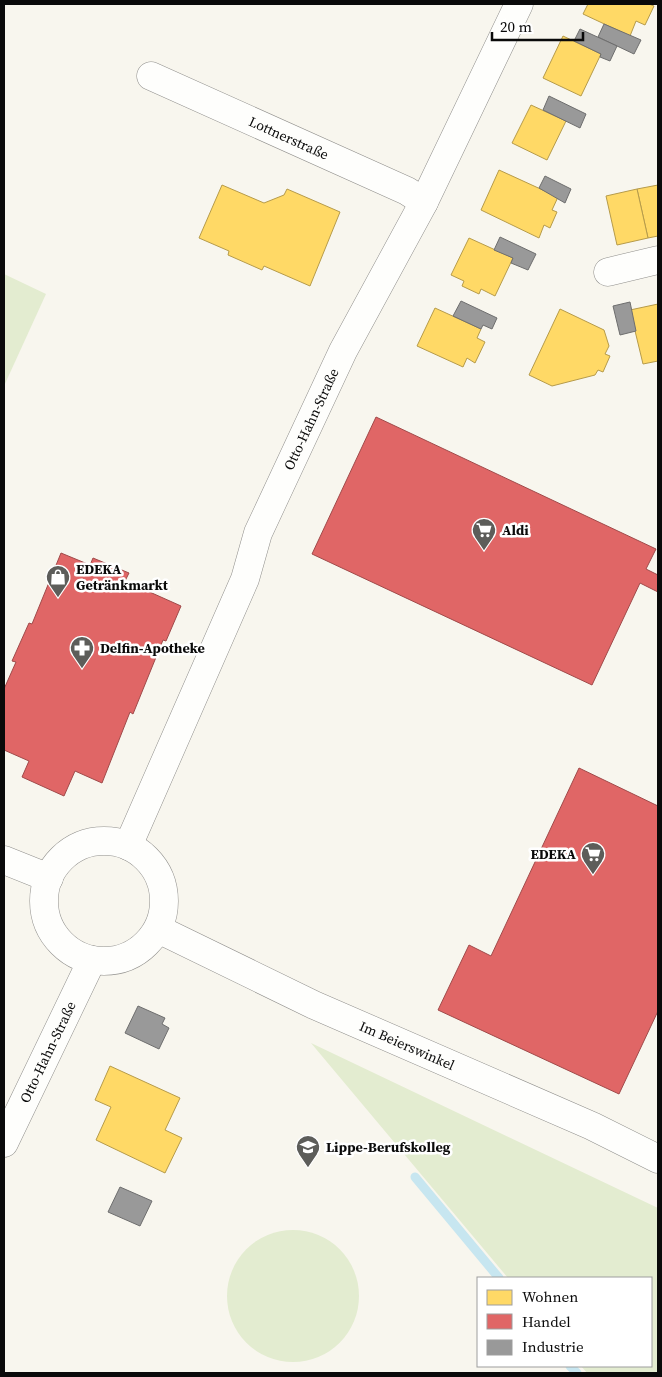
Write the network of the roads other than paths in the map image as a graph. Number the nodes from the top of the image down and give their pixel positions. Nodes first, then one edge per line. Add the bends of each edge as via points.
1 (519, 4) edge
2 (151, 76) dead end
3 (424, 202) junction
4 (658, 260) edge
5 (608, 272) dead end
6 (128, 846) junction
7 (4, 860) edge
8 (49, 878) junction
9 (158, 929) junction
10 (92, 960) junction
11 (4, 1143) edge
12 (658, 1158) edge

1 - 3 street, Otto-Hahn-Straße
2 - 3 street, Lottnerstraße via 407,191
3 - 6 street, Otto-Hahn-Straße via 343,351 262,524 245,579
4 - 5 street
6 - 8 street via 110,841 91,842 73,850 59,862
6 - 9 street via 144,856 156,870 163,888 164,906
7 - 8 street
8 - 10 street via 44,895 50,929 62,944
9 - 10 street via 140,950 109,961
9 - 12 street, Im Beierswinkel via 314,1005
10 - 11 street, Otto-Hahn-Straße

